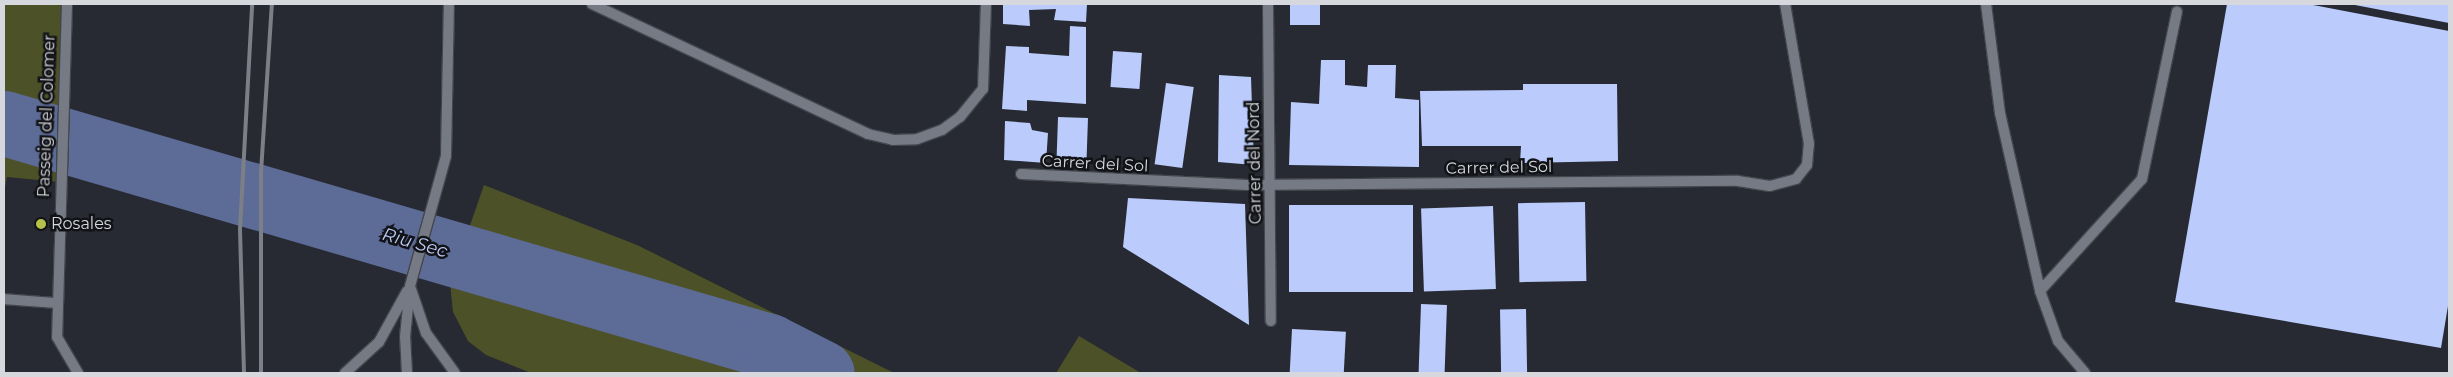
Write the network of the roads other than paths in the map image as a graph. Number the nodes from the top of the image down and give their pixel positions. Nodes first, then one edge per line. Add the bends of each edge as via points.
1 (67, 4) edge
2 (449, 4) edge
3 (592, 4) edge
4 (986, 4) edge
5 (1268, 4) edge
6 (1785, 4) edge
7 (1986, 4) edge
8 (2177, 12) dead end
9 (1021, 174) dead end
10 (1271, 185) junction
11 (410, 286) junction
12 (2040, 291) junction
13 (4, 299) edge
14 (56, 303) junction
15 (1271, 321) dead end
16 (78, 373) edge
17 (344, 373) edge
18 (407, 373) edge
19 (455, 373) edge
20 (2085, 373) edge

1 - 14 street, Passeig del Colomer
2 - 11 street via 446,156
3 - 4 street via 868,134 893,140 917,139 942,130 960,117 984,89
5 - 10 street, Carrer del Nord
6 - 10 street, Carrer del Sol via 1807,122 1807,165 1796,179 1770,186 1738,181
7 - 12 street via 2000,113
8 - 12 street via 2142,179
9 - 10 street, Carrer del Sol
10 - 15 street, Carrer del Nord
11 - 17 street via 379,342
11 - 18 street via 405,337
11 - 19 street via 426,332
12 - 20 street via 2058,341
13 - 14 street
14 - 16 street, Passeig del Colomer via 57,337

